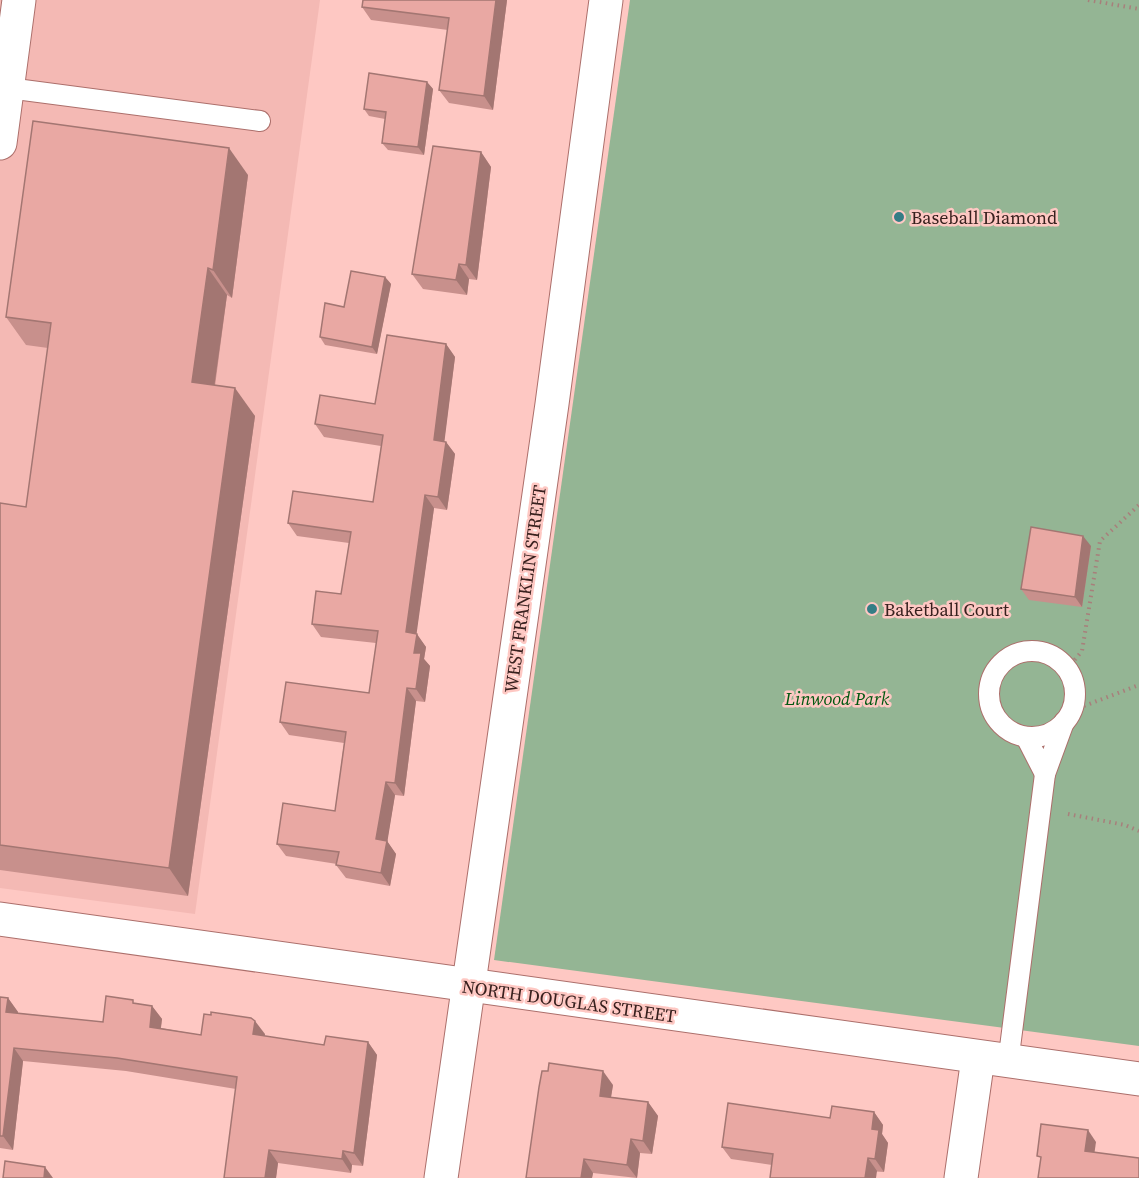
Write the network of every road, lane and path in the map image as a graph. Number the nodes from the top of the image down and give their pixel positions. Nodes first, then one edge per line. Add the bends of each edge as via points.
1 (20, 0) edge
2 (606, 0) edge
3 (1088, 0) edge
4 (1139, 9) edge
5 (8, 88) junction
6 (260, 121) dead end
7 (0, 143) edge
8 (1139, 505) edge
9 (1067, 669) junction
10 (1139, 685) edge
11 (1068, 716) junction
12 (1026, 737) junction
13 (1045, 774) junction
14 (1041, 809) junction
15 (1139, 831) edge
16 (0, 919) edge
17 (468, 986) junction
18 (993, 1060) junction
19 (1139, 1079) edge
20 (441, 1178) edge
21 (962, 1178) edge

1 - 5 street
2 - 17 street, WEST FRANKLIN STREET
3 - 4 path
5 - 6 lane
5 - 7 street
8 - 9 path via 1100,541 1082,651
9 - 11 lane via 1073,682
9 - 12 lane via 1044,653 1030,651 1004,661 995,672 989,699 993,713 1001,725
10 - 11 path
11 - 12 lane via 1054,731
11 - 13 lane
12 - 13 lane
13 - 14 lane
14 - 15 path
14 - 18 lane
16 - 17 street, NORTH DOUGLAS STREET
17 - 18 street, NORTH DOUGLAS STREET
17 - 20 street, WEST FRANKLIN STREET
18 - 19 street, NORTH DOUGLAS STREET
18 - 21 street

